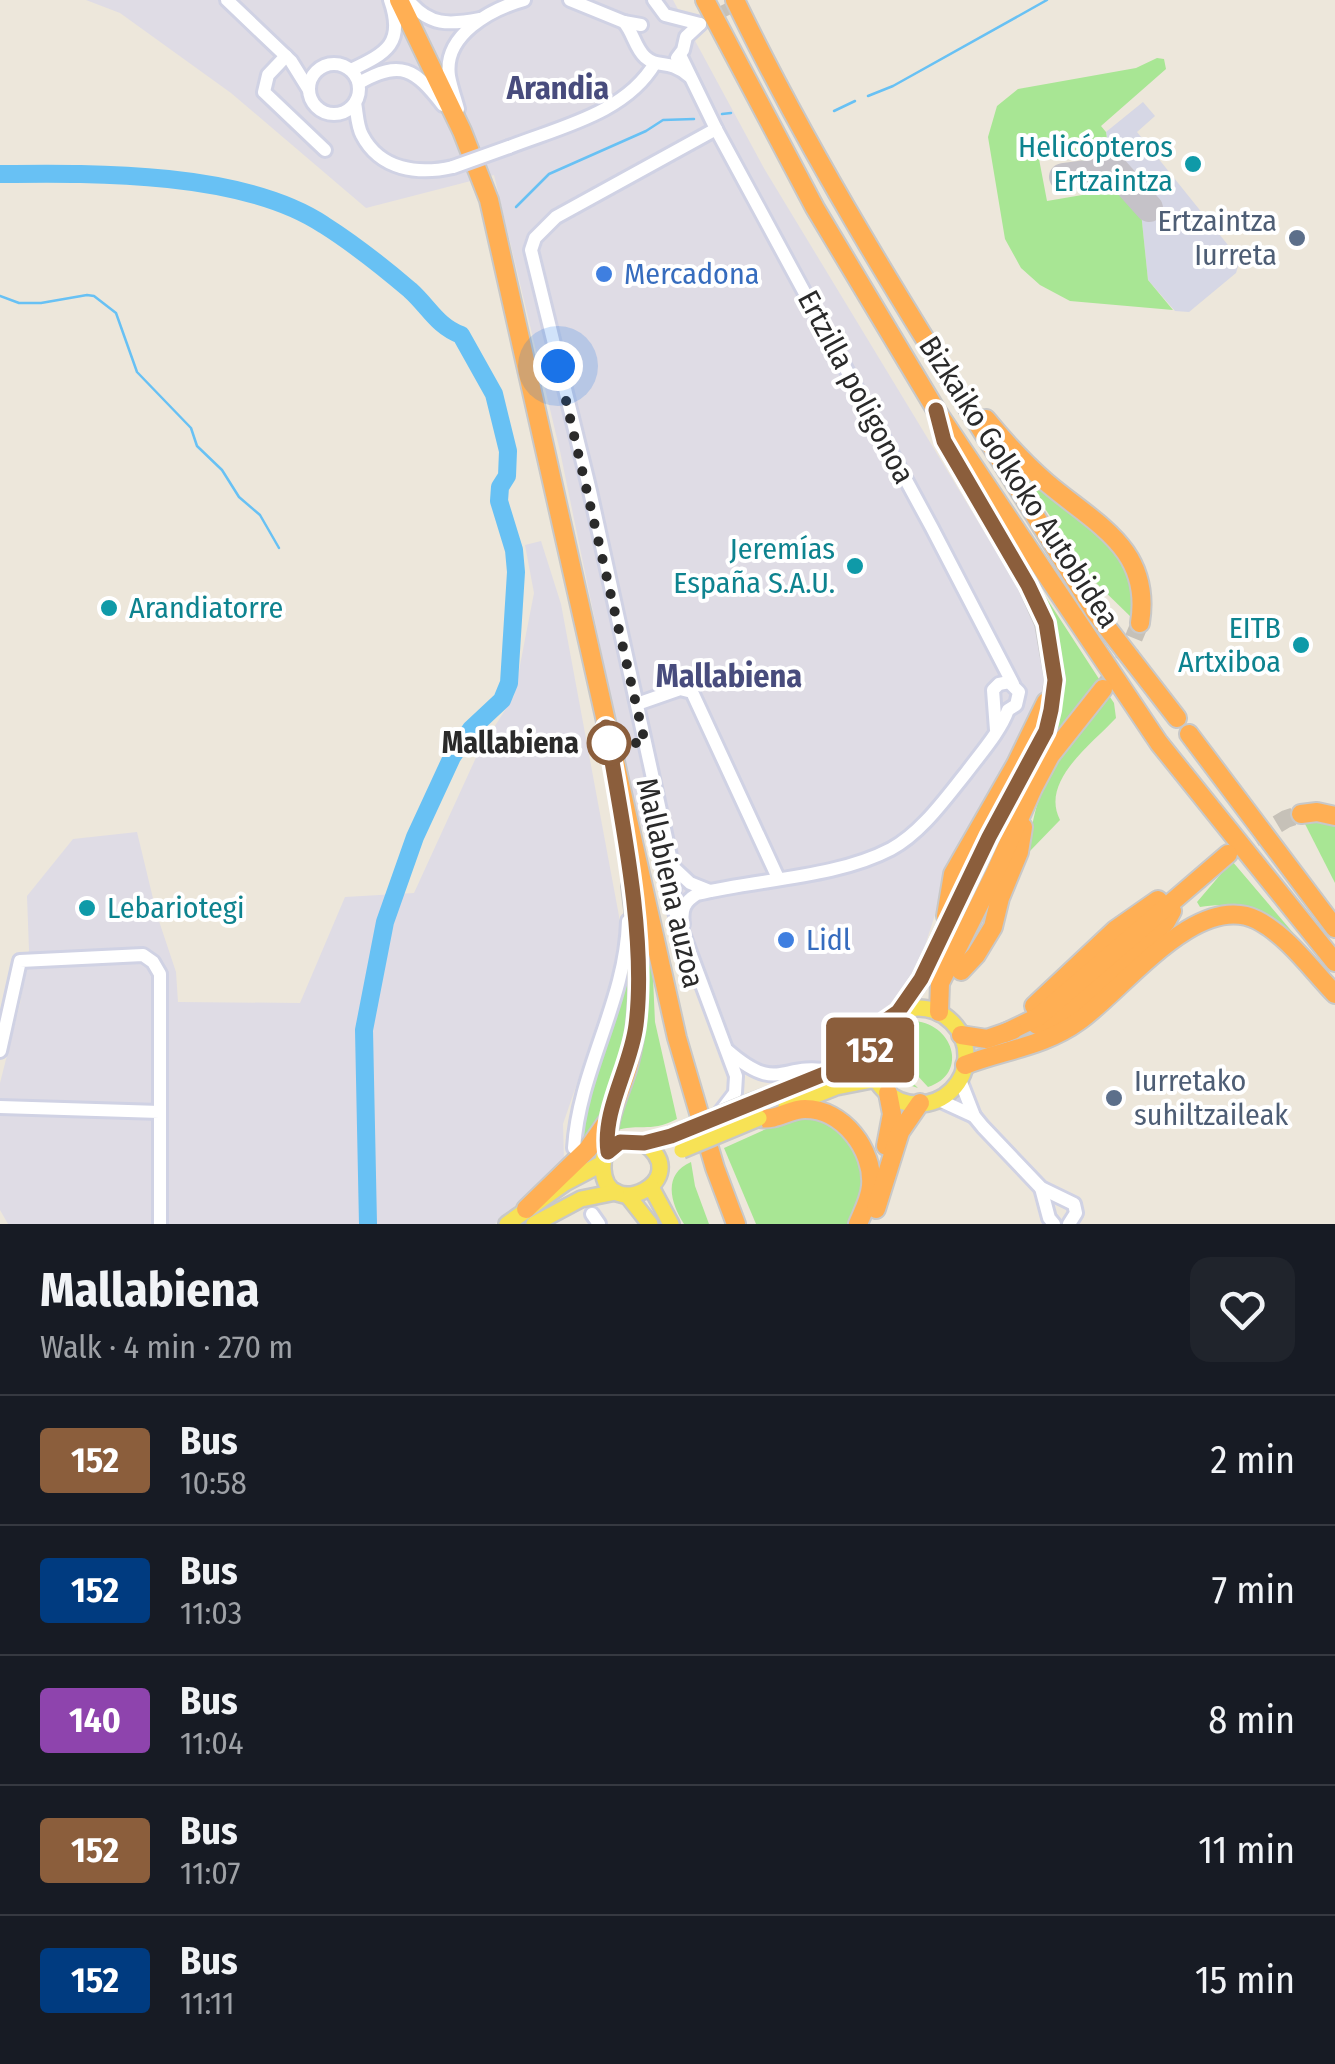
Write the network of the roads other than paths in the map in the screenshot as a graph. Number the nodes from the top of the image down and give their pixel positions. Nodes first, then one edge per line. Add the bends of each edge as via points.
1 (226, 0) edge
2 (390, 0) edge
3 (399, 0) edge
4 (408, 0) edge
5 (524, 0) edge
6 (570, 0) edge
7 (653, 0) edge
8 (705, 0) edge
9 (735, 0) edge
10 (482, 18) junction
11 (658, 19) junction
12 (624, 22) junction
13 (637, 40) junction
14 (642, 55) junction
15 (288, 58) junction
16 (668, 60) junction
17 (320, 69) junction
18 (351, 70) junction
19 (359, 83) junction
20 (637, 84) junction
21 (309, 90) junction
22 (356, 103) junction
23 (335, 114) junction
24 (716, 129) junction
25 (462, 131) junction
26 (361, 133) junction
27 (325, 150) dead end
28 (945, 368) junction
29 (936, 410) junction
30 (1140, 623) tunnel mouth
31 (994, 651) junction
32 (1013, 684) junction
33 (1054, 688) junction
34 (1103, 688) tunnel mouth
35 (999, 701) junction
36 (637, 704) junction
37 (1177, 718) dead end
38 (606, 727) junction
39 (1189, 734) dead end
40 (1011, 809) junction
41 (1301, 814) tunnel mouth
42 (1335, 816) edge
43 (1228, 854) tunnel mouth
44 (673, 867) junction
45 (629, 874) junction
46 (778, 878) junction
47 (710, 891) junction
48 (1335, 928) edge
49 (685, 945) junction
50 (1335, 962) edge
51 (1335, 994) edge
52 (898, 1012) junction
53 (943, 1015) junction
54 (962, 1035) junction
55 (1, 1047) edge
56 (871, 1049) junction
57 (728, 1051) junction
58 (684, 1065) junction
59 (969, 1068) junction
60 (829, 1071) junction
61 (883, 1086) junction
62 (929, 1101) junction
63 (0, 1106) edge
64 (757, 1110) junction
65 (160, 1112) junction
66 (718, 1116) junction
67 (974, 1116) junction
68 (610, 1118) junction
69 (644, 1143) junction
70 (574, 1148) dead end
71 (605, 1157) junction
72 (658, 1163) junction
73 (651, 1187) junction
74 (871, 1190) junction
75 (622, 1194) junction
76 (1052, 1204) junction
77 (530, 1216) edge
78 (160, 1224) edge
79 (507, 1224) edge
80 (650, 1224) edge
81 (670, 1224) edge
82 (736, 1224) edge
83 (747, 1224) edge
84 (858, 1224) edge
85 (871, 1224) edge
86 (1054, 1224) edge
87 (1070, 1224) edge

1 - 15 street
2 - 18 street via 397,27 390,46
3 - 25 highway, Mallabiena auzoa
4 - 10 street via 438,23
5 - 10 street
6 - 12 street
7 - 11 street
8 - 29 highway, Bizkaiko Golkoko Autobidea via 815,208
9 - 28 highway, Bizkaiko Golkoko Autobidea via 816,155
10 - 25 street via 450,58
11 - 12 street
11 - 13 street
11 - 16 street via 700,24
12 - 13 street
13 - 14 street
14 - 16 street
14 - 20 street
15 - 17 street
15 - 21 street
15 - 27 street via 265,80 264,92
16 - 20 street
16 - 24 street, Ertzilla poligonoa via 692,78
17 - 18 street via 335,64
17 - 21 street
18 - 19 street
19 - 22 street
19 - 25 street via 396,68 410,72 423,79
20 - 26 street, bridge via 612,106 431,172 410,171 377,154
21 - 23 street via 314,104
22 - 23 street
22 - 26 street
23 - 26 street
24 - 31 street, Ertzilla poligonoa
24 - 36 street via 556,217 531,250
25 - 38 highway, Mallabiena auzoa via 488,200
28 - 30 highway via 1021,457 1126,552 1142,592
28 - 37 highway, Bizkaiko Golkoko Autobidea via 1095,612
29 - 33 highway via 944,441 1046,623
29 - 50 highway, Bizkaiko Golkoko Autobidea via 1159,743
31 - 32 street, Ertzilla poligonoa
31 - 35 street
32 - 35 street via 1004,682
32 - 35 street via 1019,701
33 - 40 highway via 1046,731
33 - 40 highway via 1016,764
34 - 40 highway
35 - 46 street via 996,730 951,792 894,848
36 - 44 street
36 - 46 street via 680,689 692,692
38 - 45 highway
38 - 58 highway, Mallabiena auzoa
39 - 48 highway
40 - 52 highway via 983,849 921,979
40 - 53 highway via 972,919 940,983
40 - 53 highway via 1019,852
41 - 42 highway
43 - 54 highway via 1038,1017 987,1039
44 - 47 street
44 - 49 street via 672,904
45 - 68 highway via 636,1024
45 - 70 street via 620,985 583,1090
46 - 47 street
47 - 49 street via 687,900 681,911
49 - 57 street
51 - 59 highway via 1278,934 1229,913 1188,930 1064,1039
52 - 53 main road
52 - 56 main road via 885,1021
53 - 54 main road
54 - 59 main road
55 - 65 street via 20,961 142,954 160,974
56 - 60 main road
56 - 61 main road
57 - 60 street via 764,1074
57 - 66 street via 735,1093
58 - 82 highway
58 - 83 highway
59 - 62 main road
59 - 67 street
60 - 64 main road
61 - 62 main road via 909,1102
61 - 64 main road via 836,1088
61 - 74 highway via 892,1114
62 - 67 street
62 - 85 highway via 900,1132
63 - 65 street
64 - 66 main road, bridge
64 - 72 main road, bridge
64 - 74 highway via 772,1120 807,1108 840,1122 864,1147
65 - 78 street
66 - 69 main road, bridge
67 - 76 street
68 - 71 highway
68 - 77 highway via 588,1149 544,1188
69 - 71 main road via 628,1140
69 - 72 main road
71 - 75 main road via 605,1179
71 - 77 main road
72 - 73 main road
73 - 75 main road
73 - 81 main road
74 - 84 highway
75 - 77 main road via 581,1198
75 - 80 main road
76 - 86 street
76 - 87 street via 1066,1198 1074,1204
77 - 79 main road

